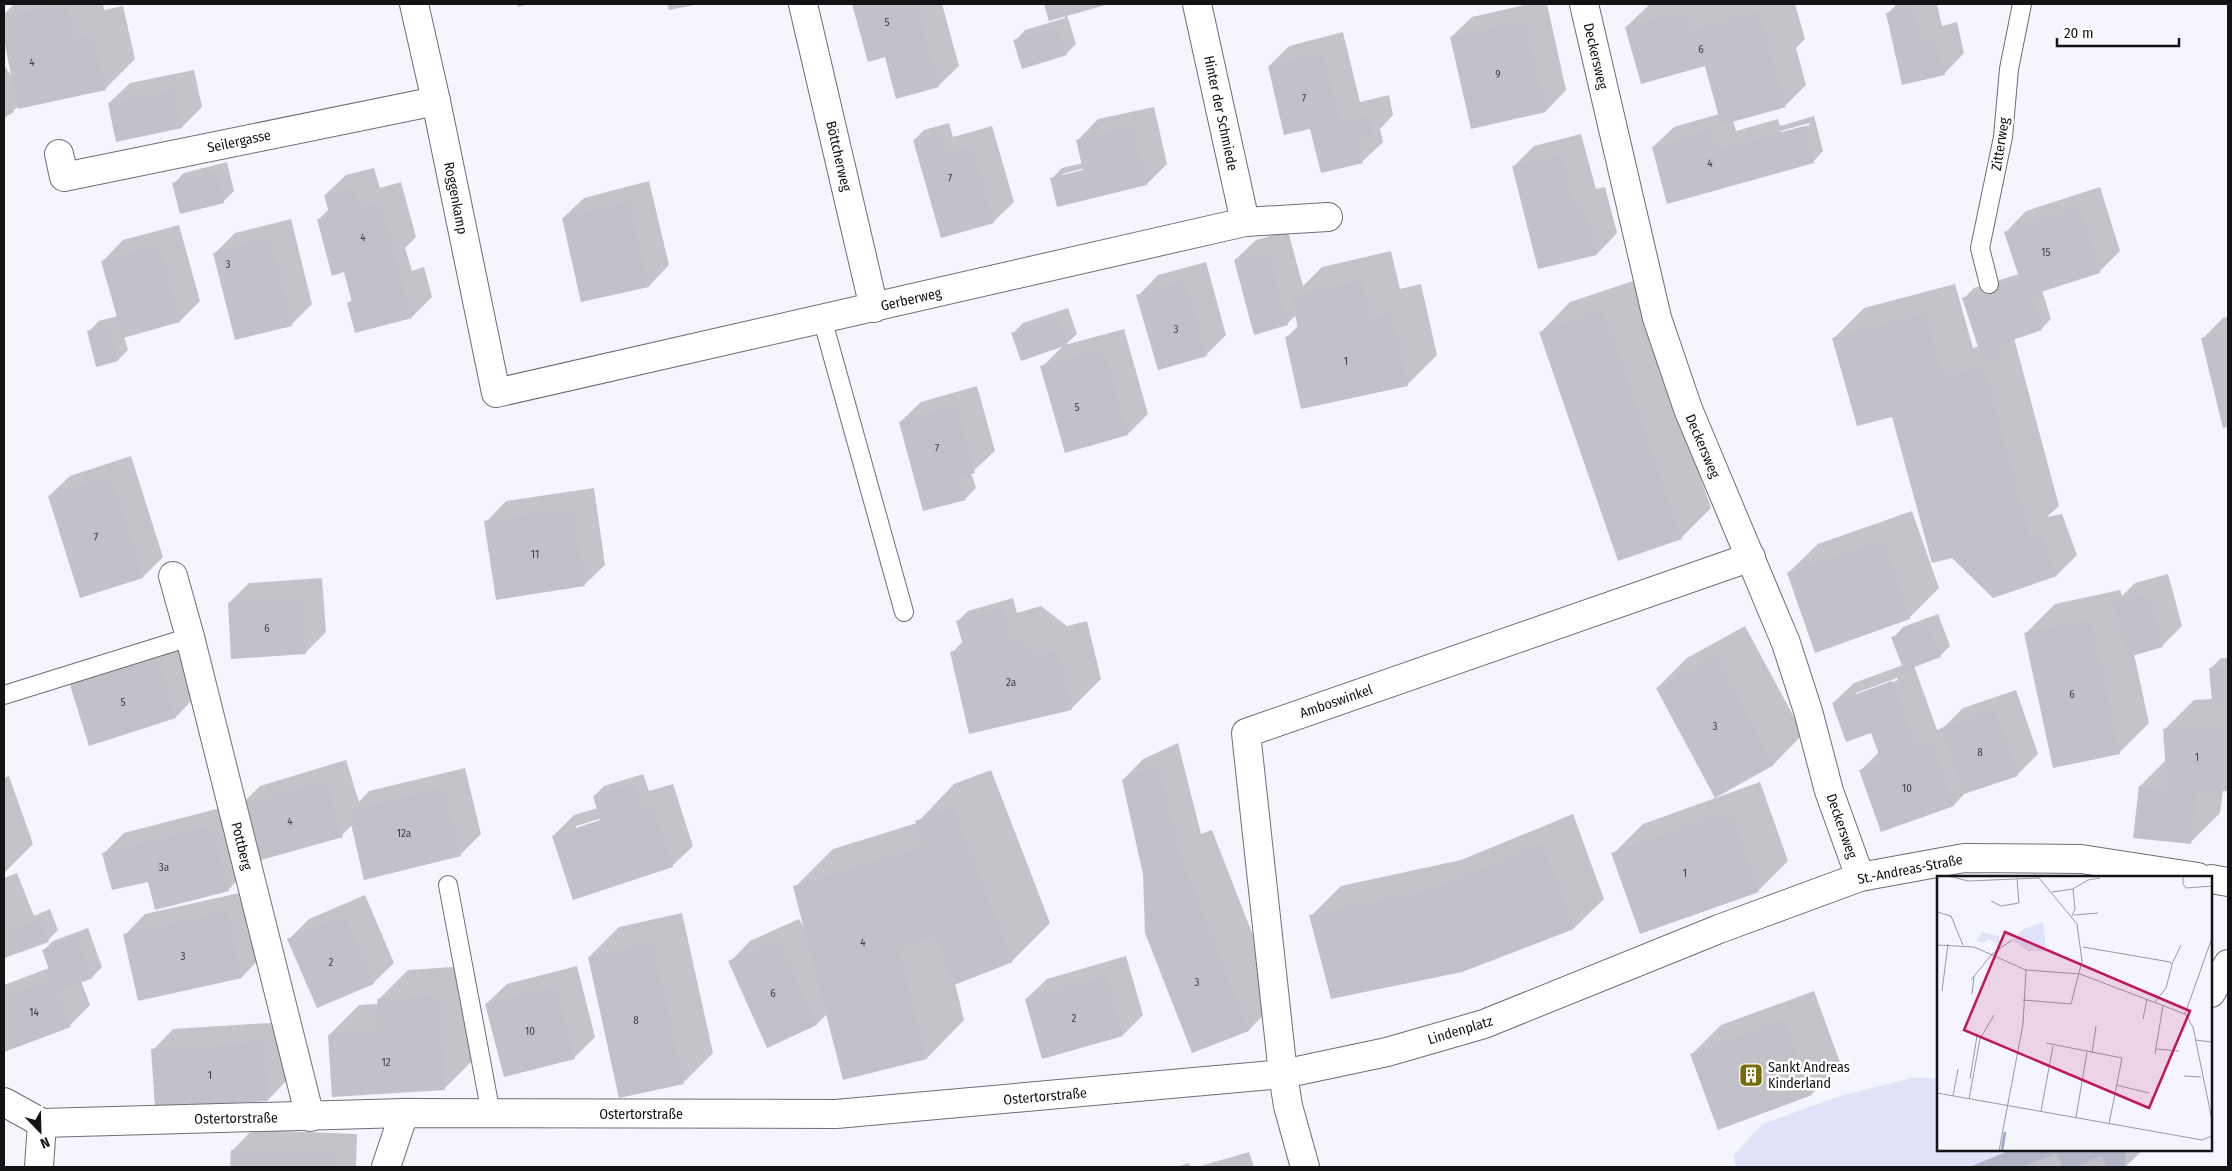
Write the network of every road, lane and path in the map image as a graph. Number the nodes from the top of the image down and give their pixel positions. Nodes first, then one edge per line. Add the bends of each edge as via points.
1 (414, 4) edge
2 (803, 4) edge
3 (1196, 4) edge
4 (1584, 4) edge
5 (2022, 4) edge
6 (436, 101) junction
7 (60, 154) dead end
8 (1328, 217) dead end
9 (1245, 222) junction
10 (1989, 284) dead end
11 (874, 308) junction
12 (822, 318) junction
13 (496, 393) joint
14 (1751, 557) junction
15 (172, 576) dead end
16 (904, 612) dead end
17 (190, 637) junction
18 (4, 695) edge
19 (2192, 876) edge
20 (1860, 877) junction
21 (2212, 879) edge
22 (2228, 882) edge
23 (448, 885) dead end
24 (1718, 929) joint
25 (2228, 964) edge
26 (2212, 991) edge
27 (1283, 1074) junction
28 (4, 1102) edge
29 (404, 1113) junction
30 (491, 1114) junction
31 (310, 1116) junction
32 (42, 1124) junction
33 (39, 1167) edge
34 (386, 1167) edge
35 (1305, 1167) edge

1 - 6 street, Roggenkamp
2 - 11 street, Böttcherweg
3 - 9 street, Hinter der Schmiede
4 - 14 street, Deckersweg via 1657,318 1688,410
5 - 10 lane, Zitterweg via 2009,69 2003,137 1980,248
6 - 7 street, Seilergasse via 64,177
6 - 13 street, Roggenkamp
8 - 9 street, Gerberweg
9 - 11 street, Gerberweg
11 - 12 street, Gerberweg
12 - 13 street, Gerberweg
12 - 16 lane
14 - 20 street, Deckersweg via 1786,643 1829,791
14 - 27 street, Amboswinkel via 1246,733
15 - 17 street, Pottberg
17 - 18 lane
17 - 31 street, Pottberg
19 - 20 street, St.-Andreas-Straße via 2081,859 1964,858
20 - 24 street, St.-Andreas-Straße
21 - 22 street
23 - 30 lane
24 - 27 street, Lindenplatz via 1484,1024 1387,1052
25 - 26 street
27 - 30 street, Ostertorstraße via 836,1114
27 - 35 street via 1288,1106
28 - 32 street
29 - 30 street, Ostertorstraße
29 - 31 street, Ostertorstraße
29 - 34 street
31 - 32 street, Ostertorstraße
32 - 33 street

